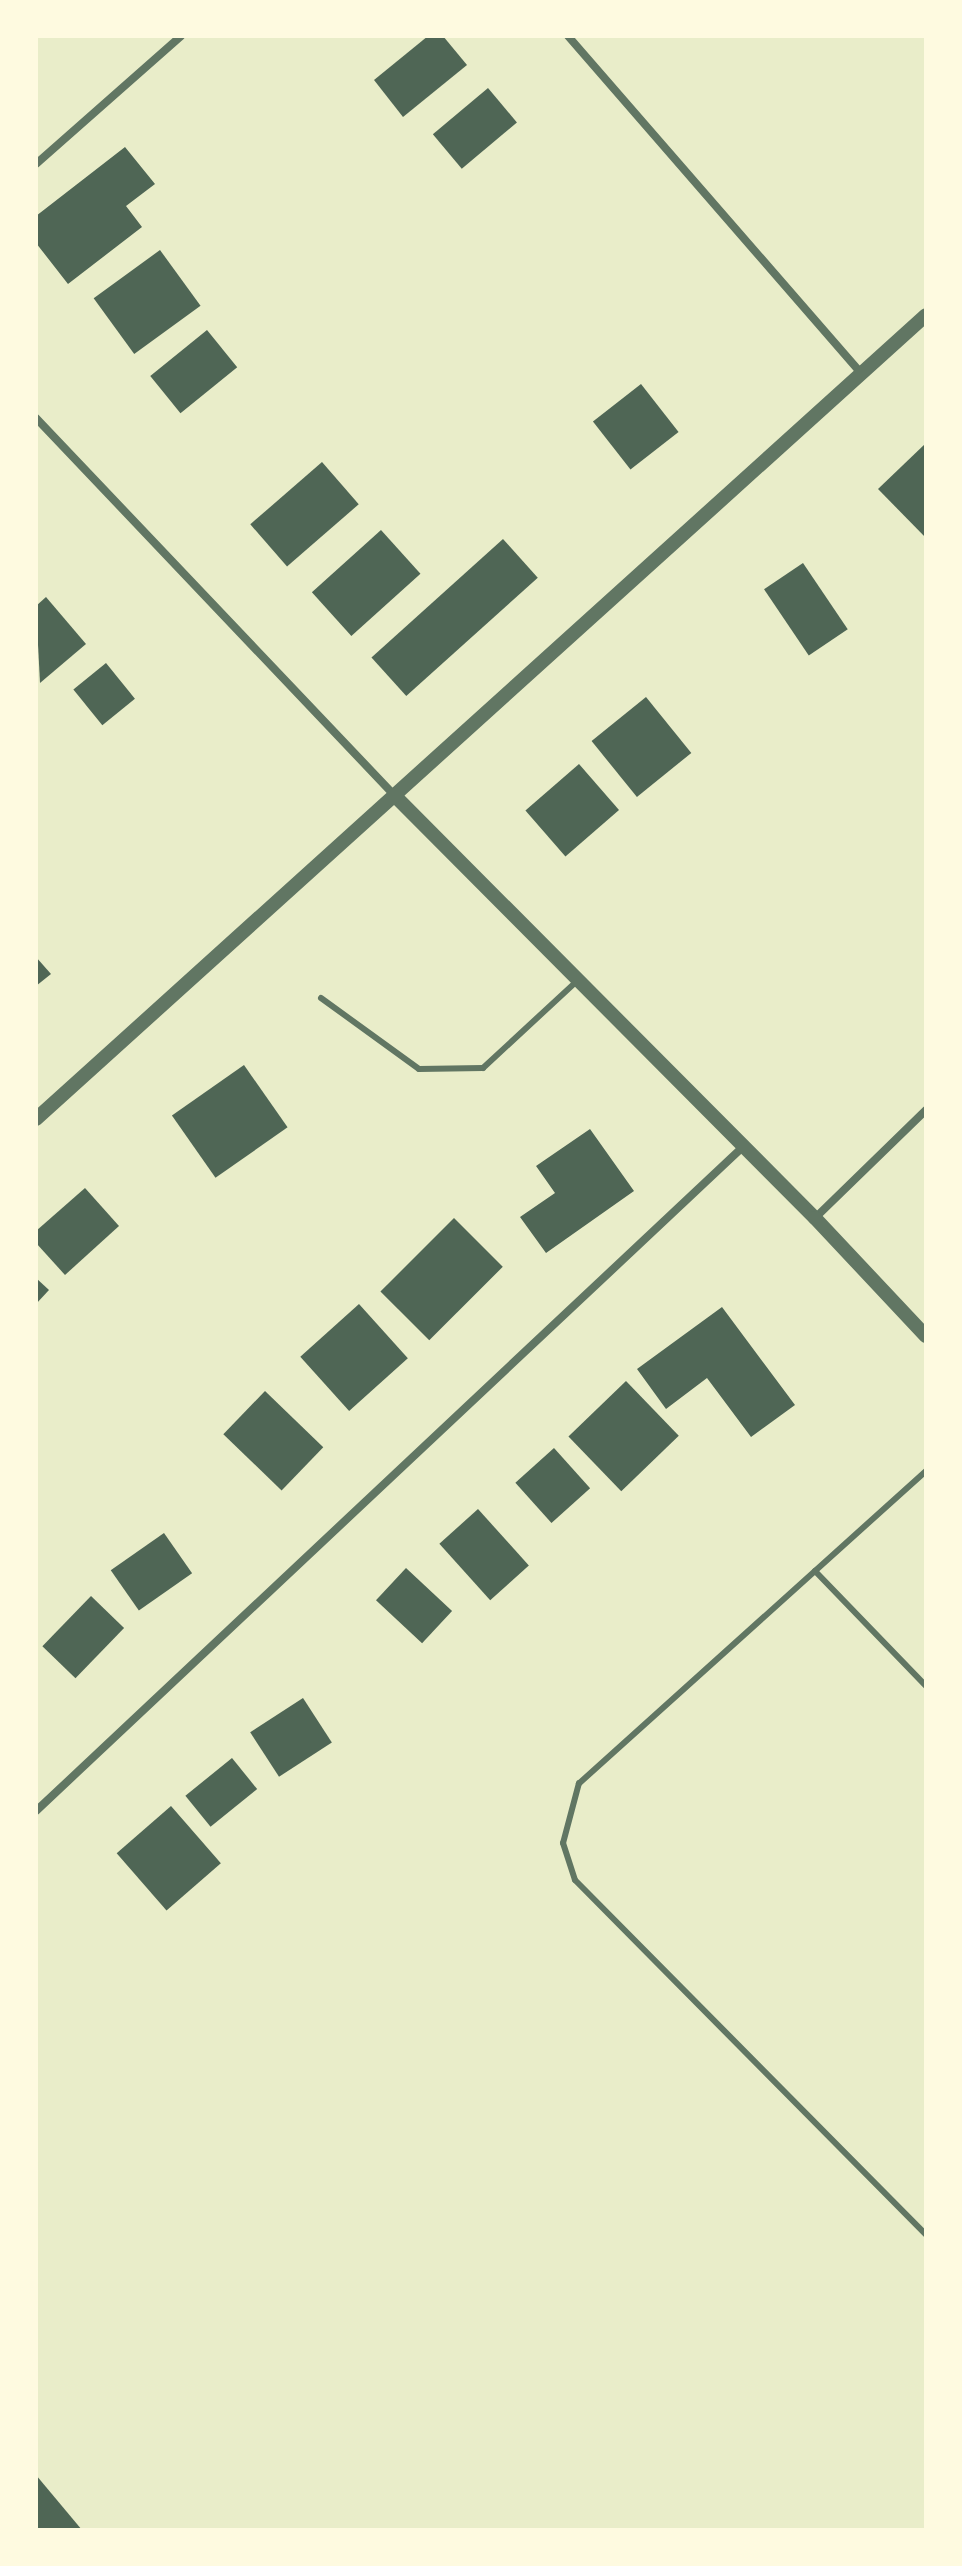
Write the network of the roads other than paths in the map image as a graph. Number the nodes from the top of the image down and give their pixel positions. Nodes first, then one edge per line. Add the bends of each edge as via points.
1 (181, 36) edge
2 (568, 36) edge
3 (36, 164) edge
4 (926, 315) edge
5 (862, 374) junction
6 (36, 418) edge
7 (397, 798) junction
8 (578, 980) junction
9 (321, 998) dead end
10 (926, 1110) edge
11 (36, 1119) edge
12 (744, 1146) junction
13 (815, 1218) junction
14 (926, 1336) edge
15 (926, 1471) edge
16 (815, 1571) junction
17 (926, 1686) edge
18 (36, 1811) edge
19 (926, 2235) edge

1 - 3 street
2 - 5 street
4 - 5 street
5 - 7 street
6 - 7 street
7 - 8 street
7 - 11 street
8 - 9 lane via 483,1068 419,1069
8 - 12 street
10 - 13 street
12 - 13 street
12 - 18 street
13 - 14 street
15 - 16 lane
16 - 17 lane
16 - 19 lane via 579,1783 563,1843 575,1880

